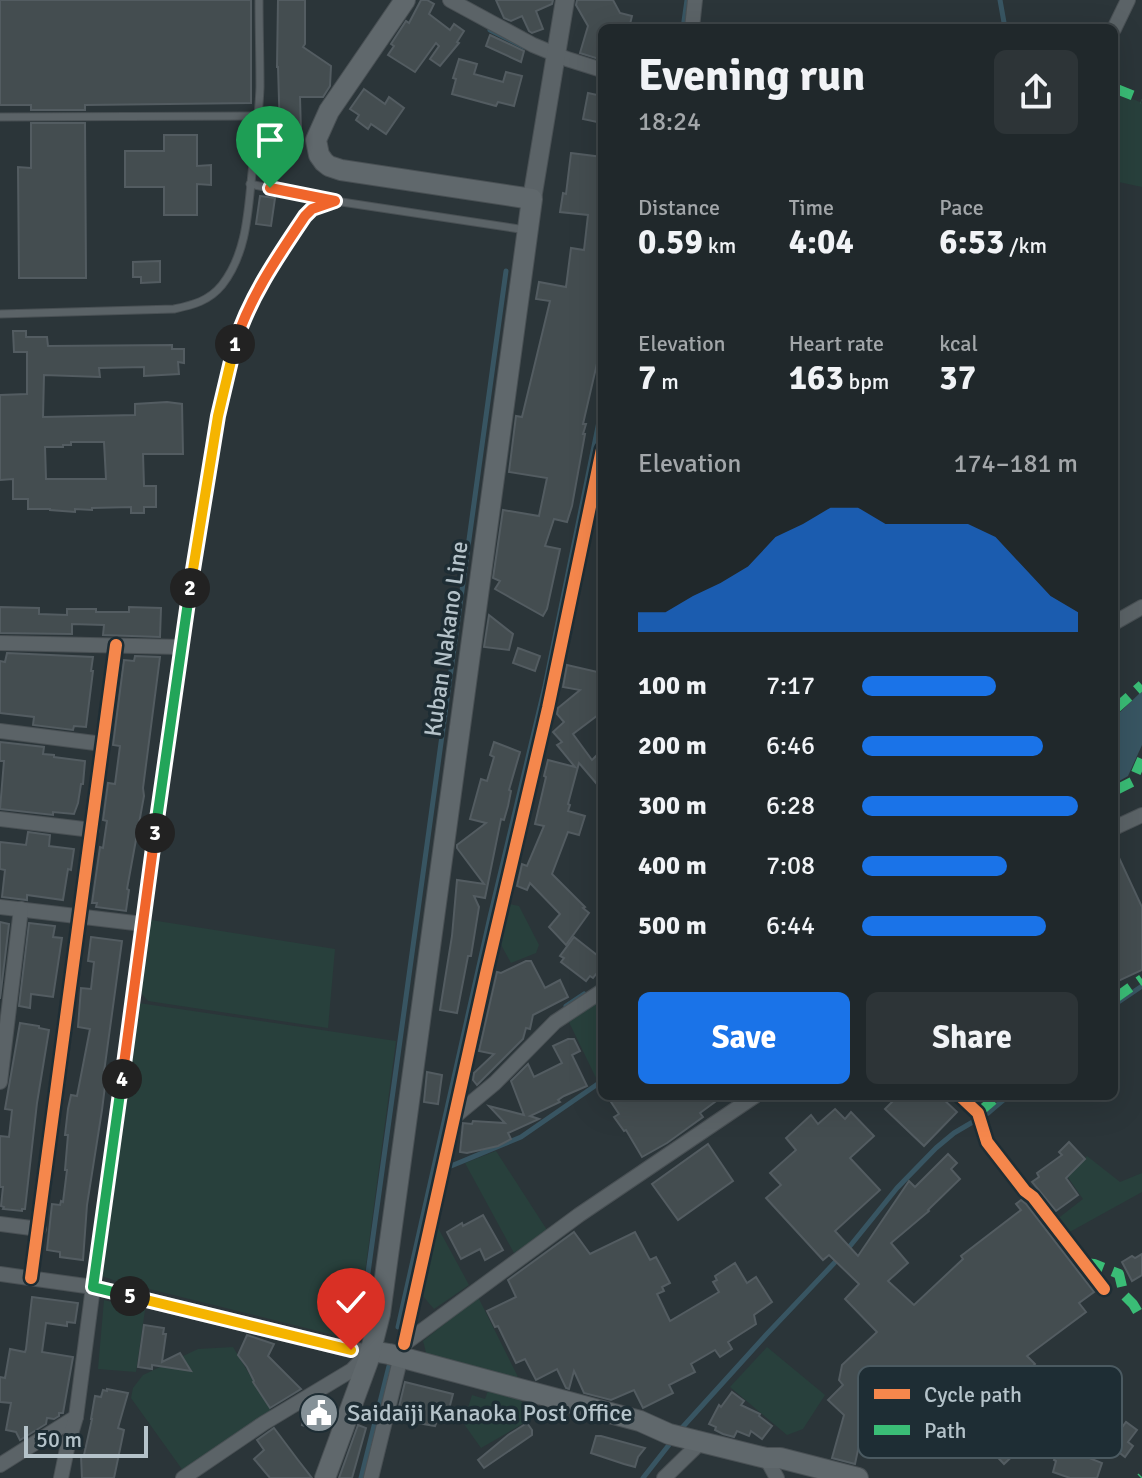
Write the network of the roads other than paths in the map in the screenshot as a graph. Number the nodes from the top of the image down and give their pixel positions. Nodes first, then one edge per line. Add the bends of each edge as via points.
1 (259, 0) edge
2 (405, 0) edge
3 (565, 0) edge
4 (695, 0) edge
5 (1128, 0) edge
6 (458, 4) edge
7 (692, 24) edge
8 (1116, 24) edge
9 (556, 54) junction
10 (598, 69) edge
11 (258, 116) junction
12 (0, 117) edge
13 (250, 184) junction
14 (532, 199) junction
15 (335, 201) junction
16 (528, 230) junction
17 (0, 314) edge
18 (598, 468) edge
19 (1142, 607) edge
20 (1118, 621) edge
21 (0, 643) edge
22 (116, 645) junction
23 (181, 647) junction
24 (0, 731) edge
25 (103, 744) junction
26 (1142, 815) edge
27 (0, 819) edge
28 (1118, 826) edge
29 (92, 830) junction
30 (0, 907) edge
31 (21, 909) junction
32 (81, 917) junction
33 (143, 924) junction
34 (598, 994) edge
35 (0, 1082) edge
36 (749, 1100) edge
37 (964, 1100) edge
38 (454, 1118) junction
39 (0, 1224) edge
40 (39, 1229) junction
41 (0, 1274) edge
42 (31, 1278) junction
43 (93, 1287) junction
44 (1104, 1289) dead end
45 (402, 1350) junction
46 (372, 1351) junction
47 (76, 1417) junction
48 (685, 1438) junction
49 (766, 1458) junction
50 (0, 1465) edge
51 (61, 1478) edge
52 (183, 1478) edge
53 (325, 1478) edge
54 (371, 1478) edge
55 (664, 1478) edge
56 (777, 1478) edge
57 (858, 1478) edge

1 - 11 lane
2 - 14 main road via 329,111 316,140 319,155 341,170
3 - 9 street
4 - 7 street
5 - 8 street
6 - 9 street
9 - 10 street
9 - 14 street
11 - 12 lane
11 - 13 lane
13 - 15 lane
13 - 17 lane via 234,265 223,284 197,304
14 - 16 main road, Kuban Nakano Line
15 - 16 lane
15 - 23 lane via 305,216 261,286 235,341 215,428
16 - 46 main road, Kuban Nakano Line
18 - 38 street
19 - 20 street
21 - 22 street
22 - 23 street
22 - 25 street
23 - 33 lane
24 - 25 street
25 - 29 street
26 - 28 street
27 - 29 street
29 - 32 street
30 - 31 street
31 - 32 street
31 - 35 street
32 - 33 street
32 - 40 street
33 - 43 lane
34 - 38 street via 555,1022
36 - 45 street via 579,1215
37 - 44 street via 980,1117 987,1142
38 - 45 street
39 - 40 street
40 - 42 street
41 - 42 street
42 - 43 street
43 - 46 street
43 - 47 street
45 - 46 main road
45 - 48 main road
45 - 54 street
46 - 52 street via 352,1370
46 - 53 main road, Kuban Nakano Line
47 - 50 street
47 - 51 street
48 - 49 main road
48 - 55 street
49 - 56 street
49 - 57 main road

